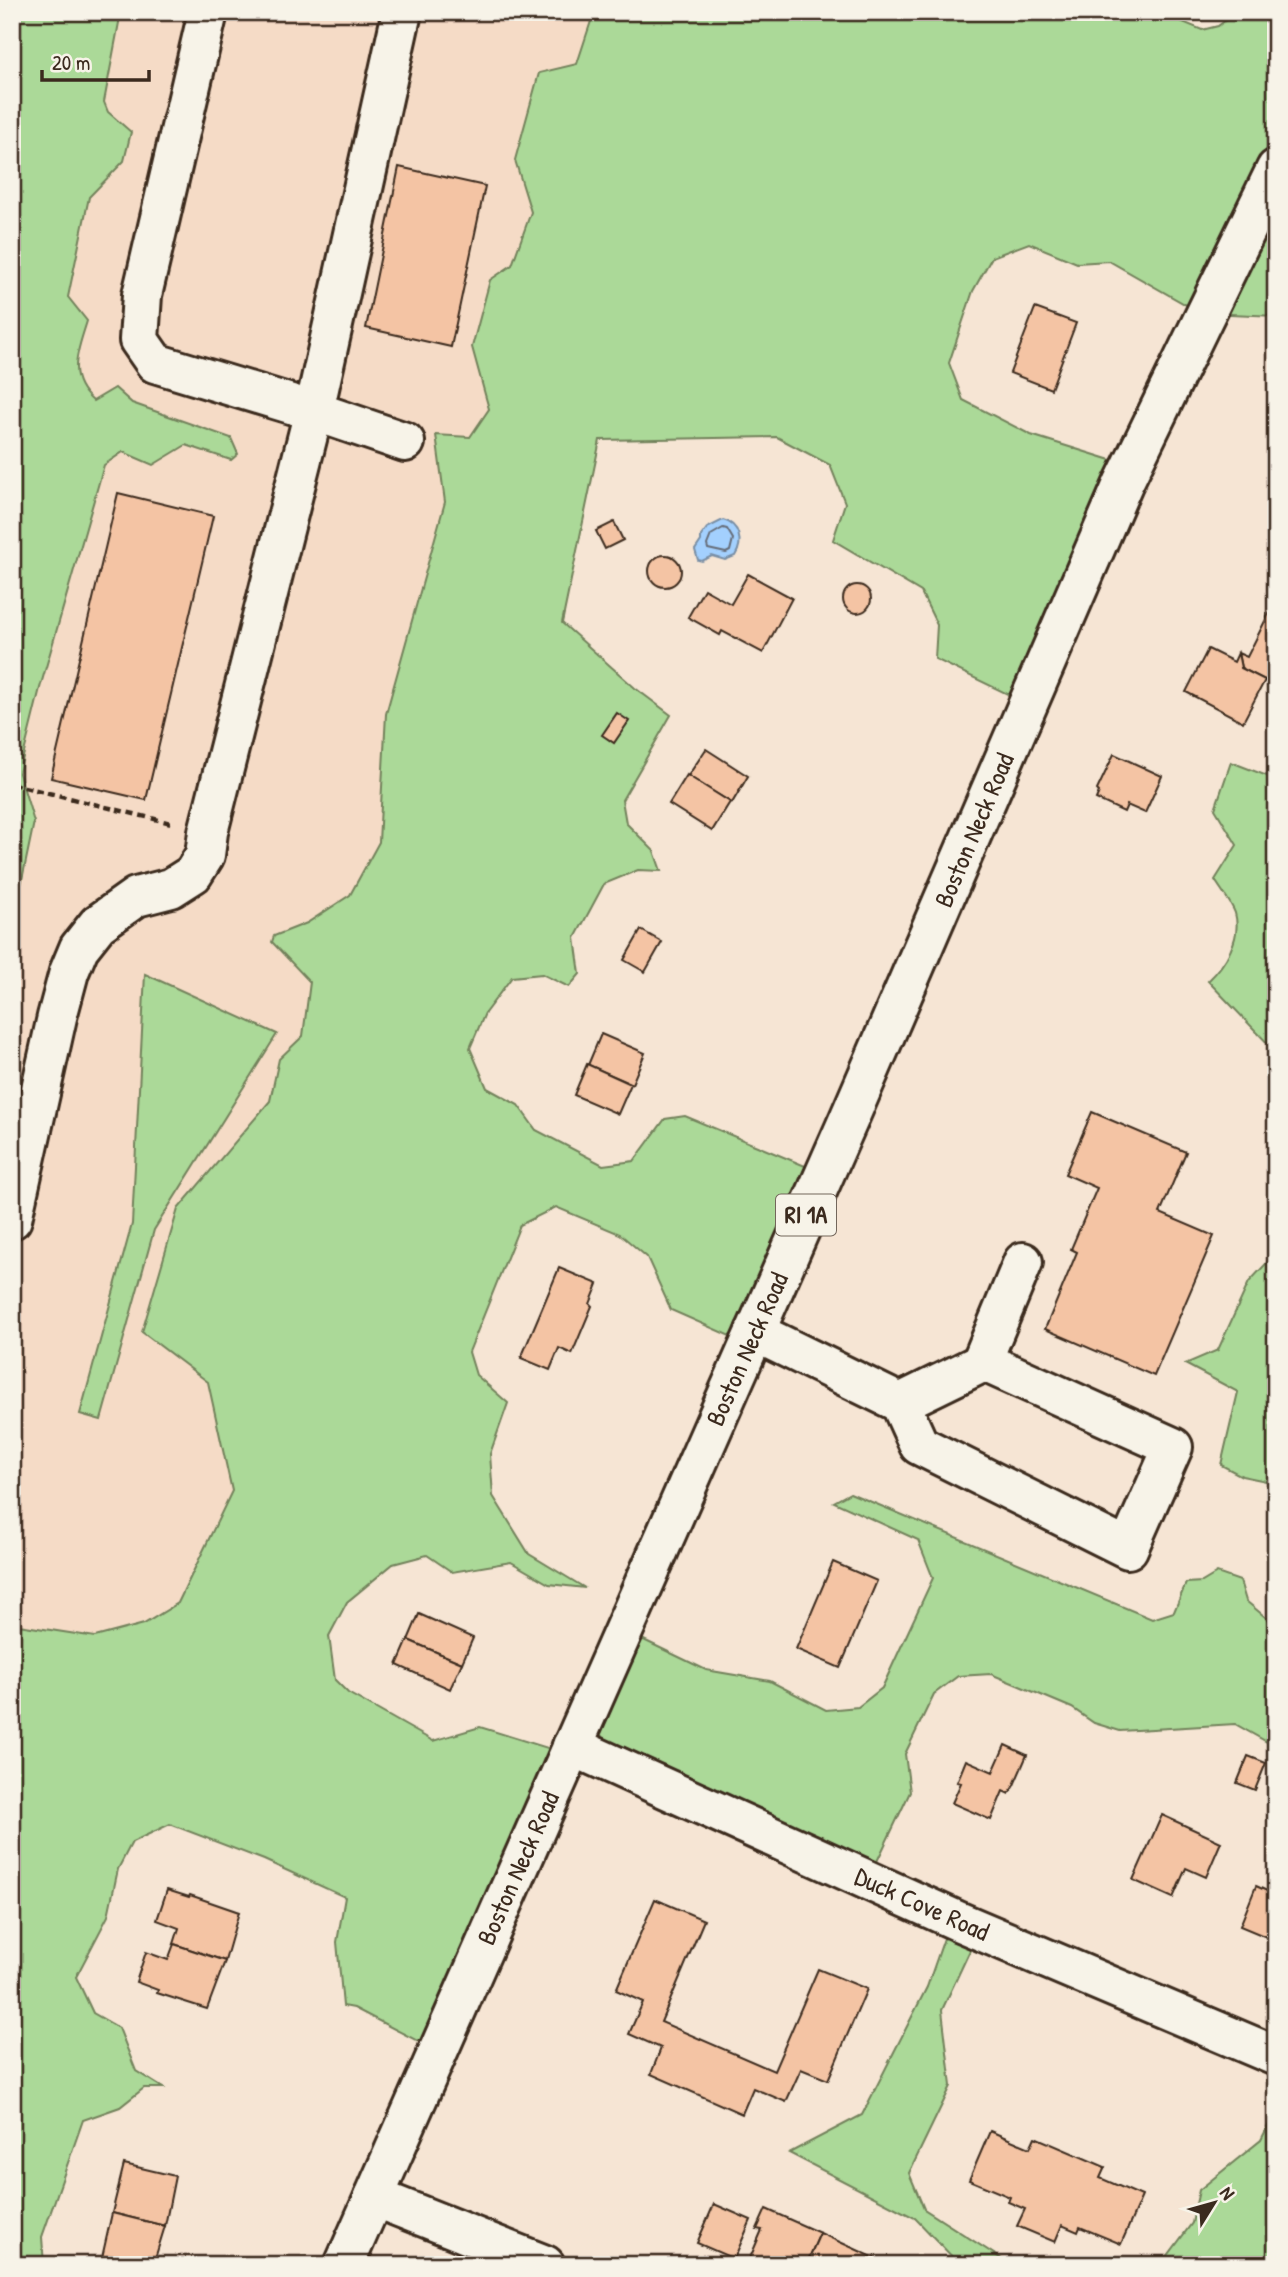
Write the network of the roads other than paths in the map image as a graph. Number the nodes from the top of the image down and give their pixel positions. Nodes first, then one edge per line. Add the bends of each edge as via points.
1 (208, 12) edge
2 (401, 12) edge
3 (1276, 169) edge
4 (313, 411) junction
5 (405, 442) dead end
6 (12, 1219) edge
7 (1023, 1262) dead end
8 (755, 1332) junction
9 (984, 1362) junction
10 (900, 1403) junction
11 (572, 1746) junction
12 (1276, 2056) edge
13 (373, 2197) junction
14 (344, 2265) edge
15 (545, 2265) edge

1 - 4 main road via 142,295 139,340 155,363
2 - 4 main road
3 - 8 main road, Boston Neck Road / RI 1A via 1122,484
4 - 5 main road
4 - 6 main road via 205,855 193,874 171,888 136,897 98,924 79,948 60,1006
7 - 9 main road
8 - 10 main road
8 - 11 main road, Boston Neck Road / RI 1A
9 - 10 main road
9 - 10 main road via 1173,1447 1128,1549 919,1444
11 - 12 main road, Duck Cove Road via 960,1922
11 - 13 main road, Boston Neck Road / RI 1A
13 - 14 main road, Boston Neck Road / RI 1A
13 - 15 main road

